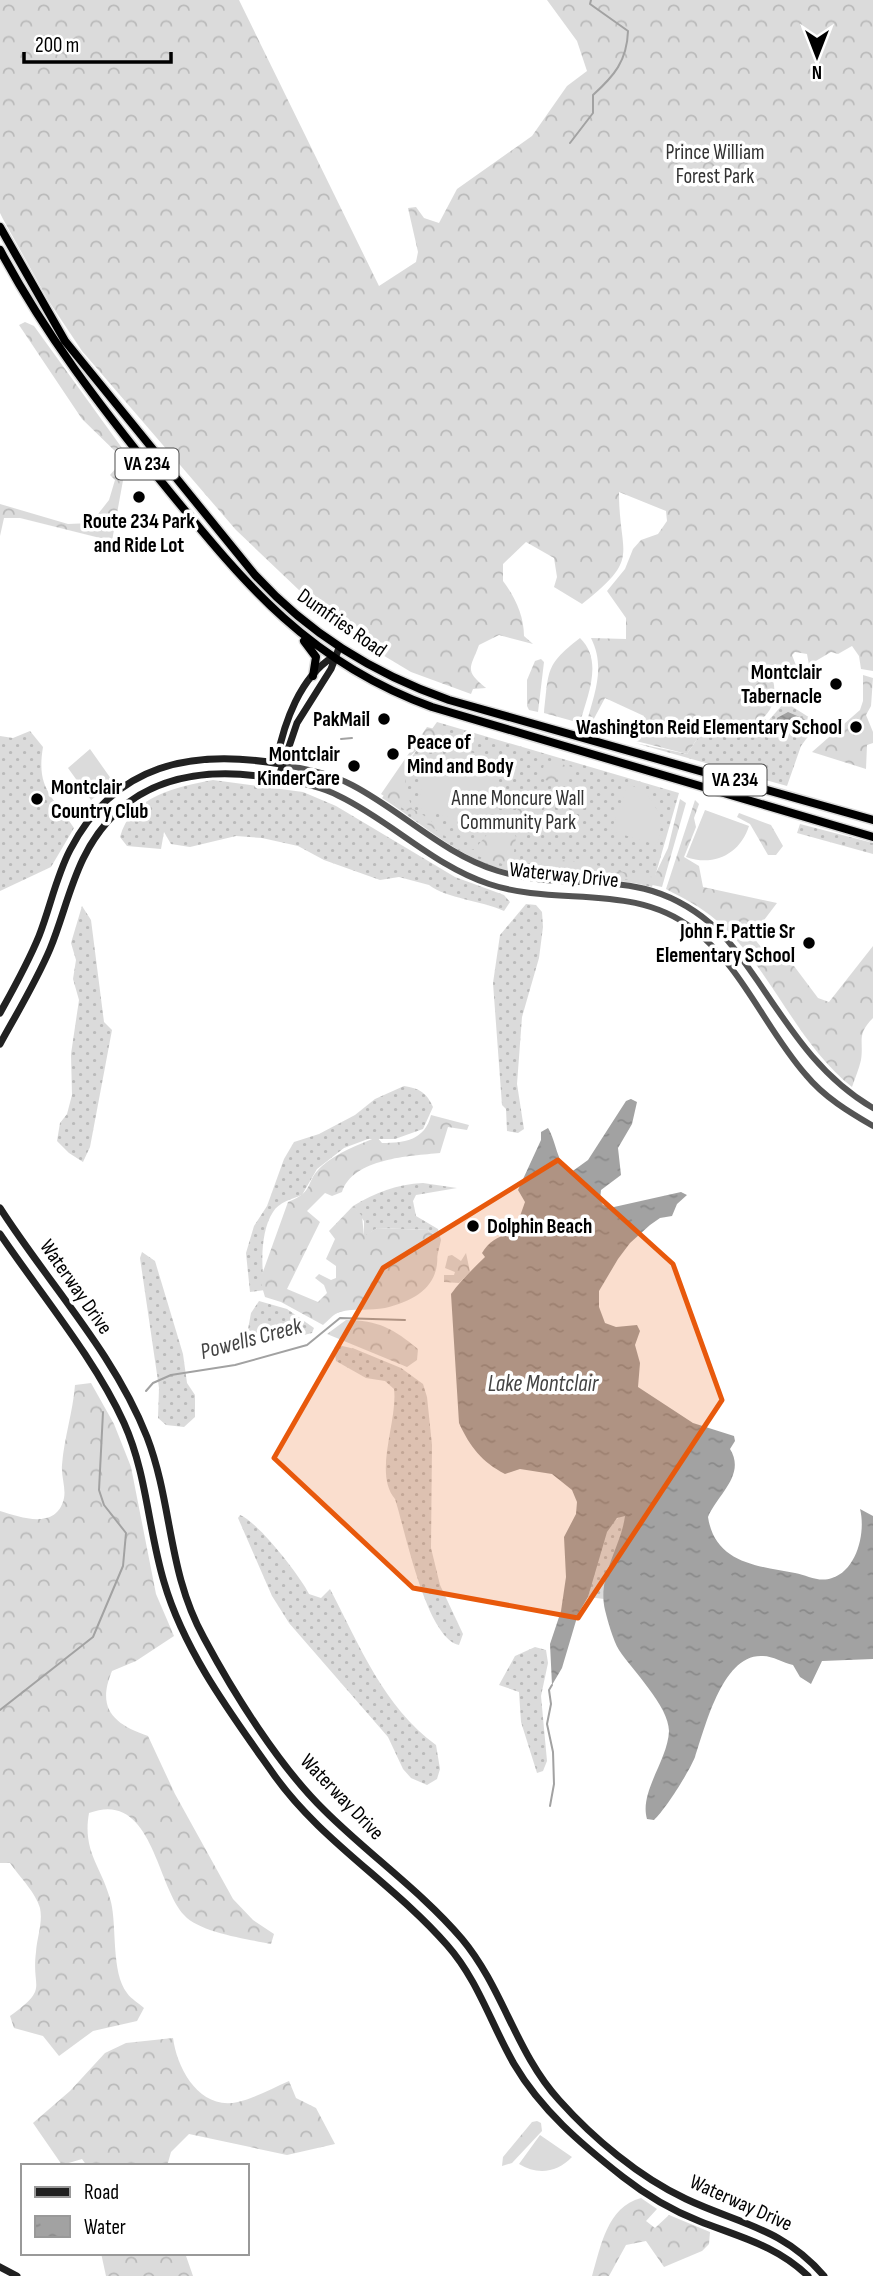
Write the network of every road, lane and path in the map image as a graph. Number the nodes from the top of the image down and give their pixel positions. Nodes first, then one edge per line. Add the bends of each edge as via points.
1 (0, 227) edge
2 (0, 250) edge
3 (182, 487) junction
4 (172, 495) junction
5 (296, 631) junction
6 (339, 648) junction
7 (333, 657) junction
8 (313, 676) junction
9 (281, 764) junction
10 (278, 779) junction
11 (873, 820) edge
12 (873, 837) edge
13 (0, 1013) edge
14 (1, 1038) edge
15 (873, 1108) edge
16 (873, 1126) edge
17 (0, 1208) edge
18 (0, 1234) edge
19 (0, 2267) edge
20 (17, 2276) edge
21 (808, 2276) edge
22 (824, 2276) edge

1 - 3 highway, Dumfries Road / VA 234 via 65,341
2 - 4 highway, Dumfries Road / VA 234 via 70,367
3 - 4 highway
3 - 6 highway, Dumfries Road / VA 234 via 269,590
4 - 5 highway, Dumfries Road / VA 234 via 250,587
5 - 7 highway, Dumfries Road / VA 234
5 - 8 highway via 315,655
6 - 7 main road
6 - 11 highway, Dumfries Road / VA 234 via 404,683 449,700
7 - 8 main road
7 - 9 main road
7 - 12 highway, Dumfries Road / VA 234 via 384,687 432,707
8 - 9 main road via 287,720 277,759
9 - 10 main road
9 - 13 main road, Waterway Drive via 237,757 190,759 147,774 108,801 69,853 34,947
9 - 15 street, Waterway Drive via 351,785 490,868 529,877 637,886 686,905 730,942 817,1065
10 - 14 main road, Waterway Drive via 228,772 183,777 145,792 115,814 83,860 40,971
10 - 16 street, Waterway Drive via 338,795 447,864 491,885 624,899 673,915 720,955 812,1082
17 - 22 main road, Waterway Drive via 131,1403 157,1468 174,1562 192,1616 295,1777 462,1940 489,1978 530,2061 573,2115 654,2181 700,2205 770,2231
18 - 21 main road, Waterway Drive via 123,1420 142,1472 156,1554 174,1611 204,1669 273,1774 316,1823 447,1946 478,1989 521,2076 565,2128 657,2201 765,2244
19 - 20 main road

